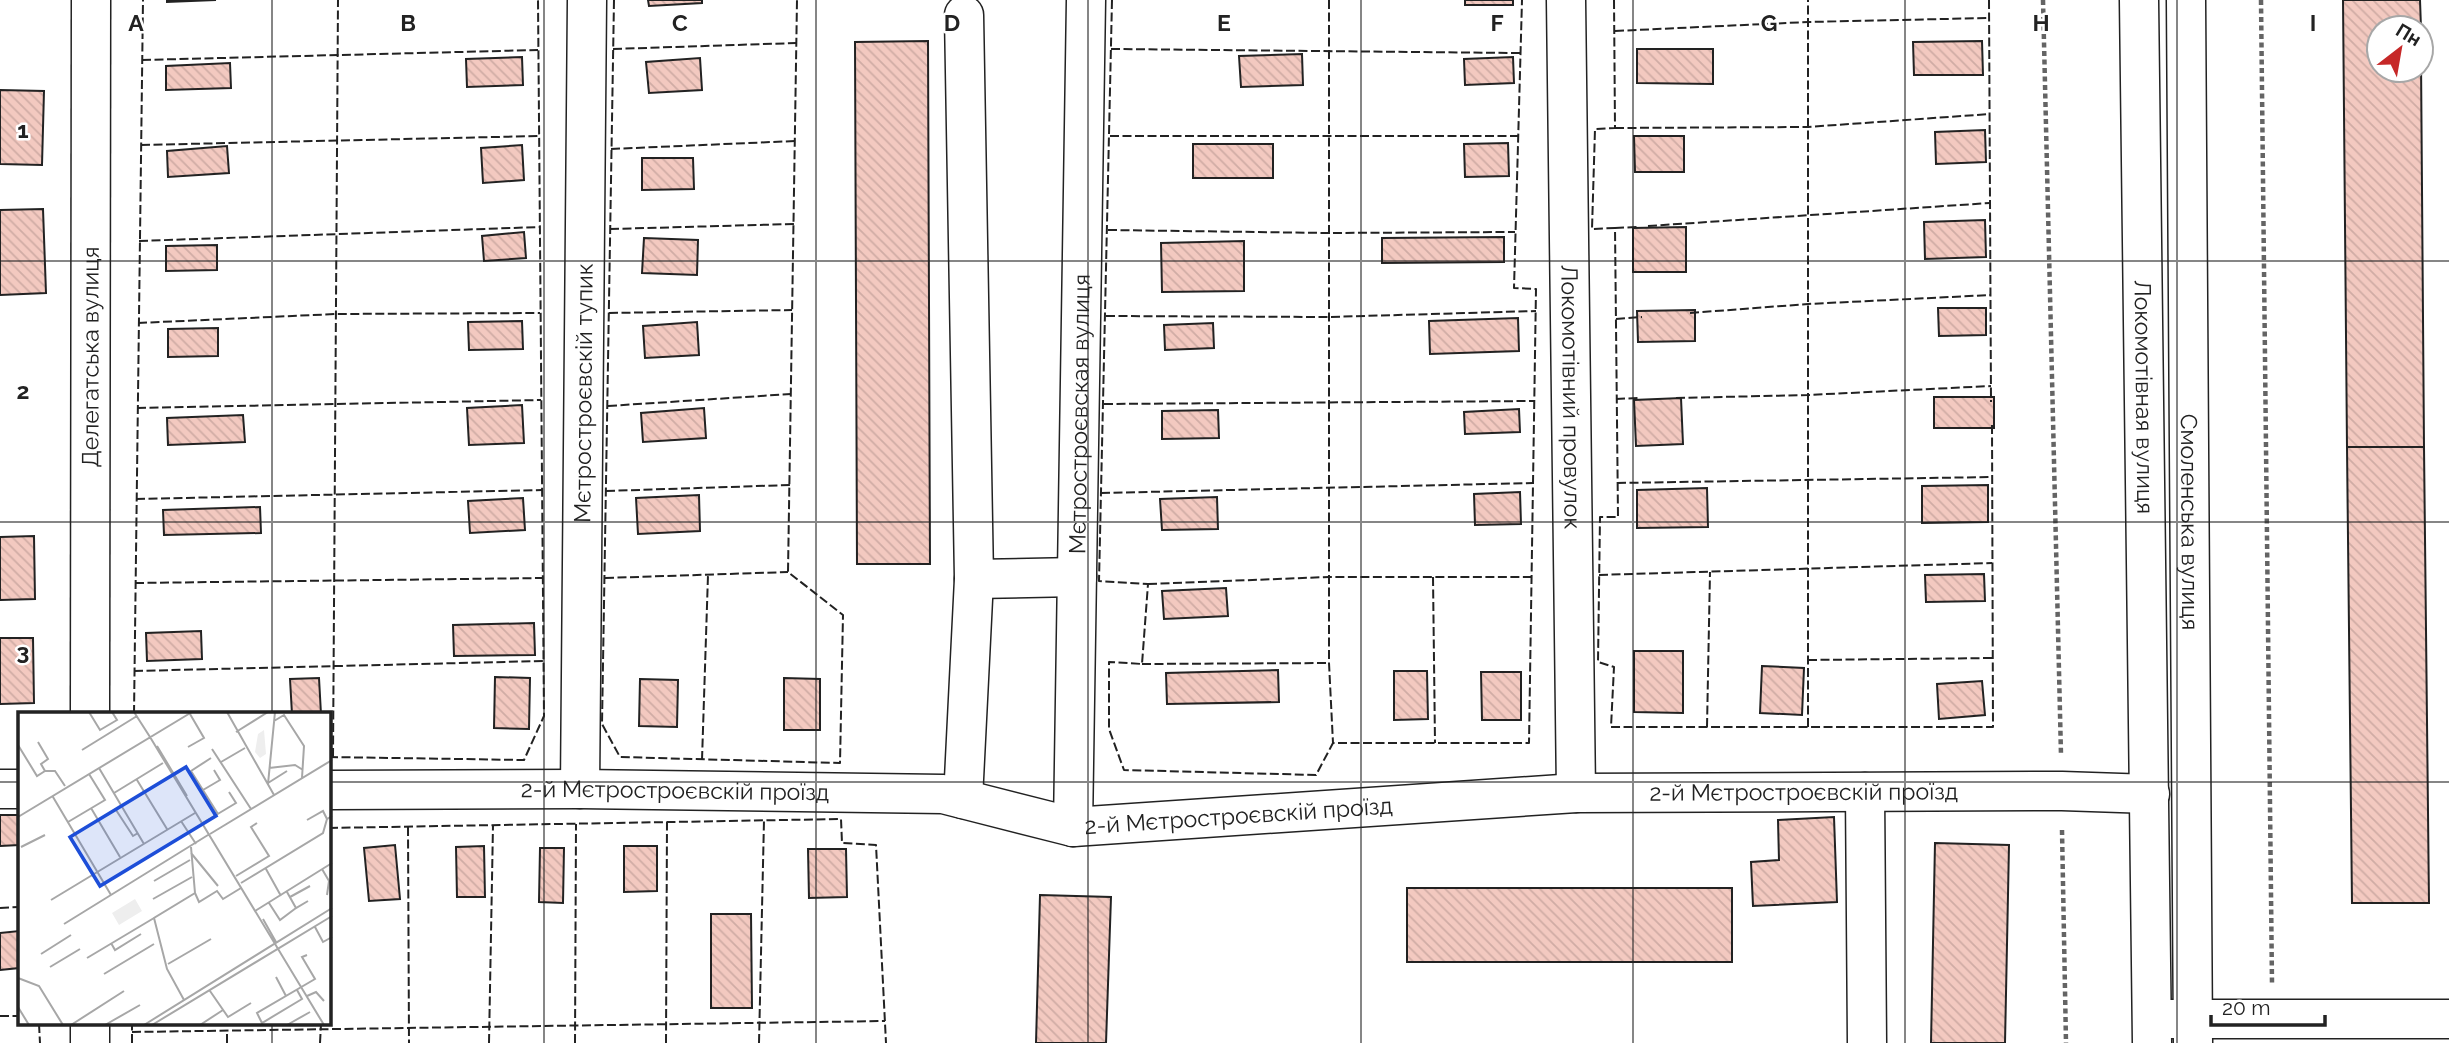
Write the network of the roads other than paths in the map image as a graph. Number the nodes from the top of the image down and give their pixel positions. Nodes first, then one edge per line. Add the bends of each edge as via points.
1 (91, 0) edge
2 (587, 0) edge
3 (1086, 0) edge
4 (1566, 0) edge
5 (2139, 0) edge
6 (2186, 0) edge
7 (964, 15) dead end
8 (1077, 577) junction
9 (974, 579) junction
10 (90, 712) edge
11 (0, 789) edge
12 (18, 789) edge
13 (580, 789) junction
14 (331, 790) edge
15 (1865, 792) junction
16 (1576, 793) junction
17 (2150, 794) junction
18 (962, 799) junction
19 (1073, 827) junction
20 (2449, 1019) edge
21 (2152, 1031) edge
22 (2193, 1031) edge
23 (1867, 1043) edge

1 - 10 street, Делегатська вулиця
2 - 13 street, Мєтростроєвскій тупик
3 - 8 street, Мєтростроєвская вулиця
4 - 16 street, Локомотівний провулок
5 - 17 street, Локомотівная вулиця
6 - 22 street, Смоленська вулиця
7 - 9 street
8 - 9 street
8 - 19 street, Мєтростроєвская вулиця
9 - 18 street
11 - 12 street
13 - 14 street, 2-й Мєтростроєвскій проїзд
13 - 18 street, 2-й Мєтростроєвскій проїзд via 943,794
15 - 16 street, 2-й Мєтростроєвскій проїзд
15 - 17 street, 2-й Мєтростроєвскій проїзд
15 - 23 street
16 - 19 street, 2-й Мєтростроєвскій проїзд
17 - 21 street
18 - 19 street, 2-й Мєтростроєвскій проїзд
20 - 22 street via 2272,1020
21 - 22 street

